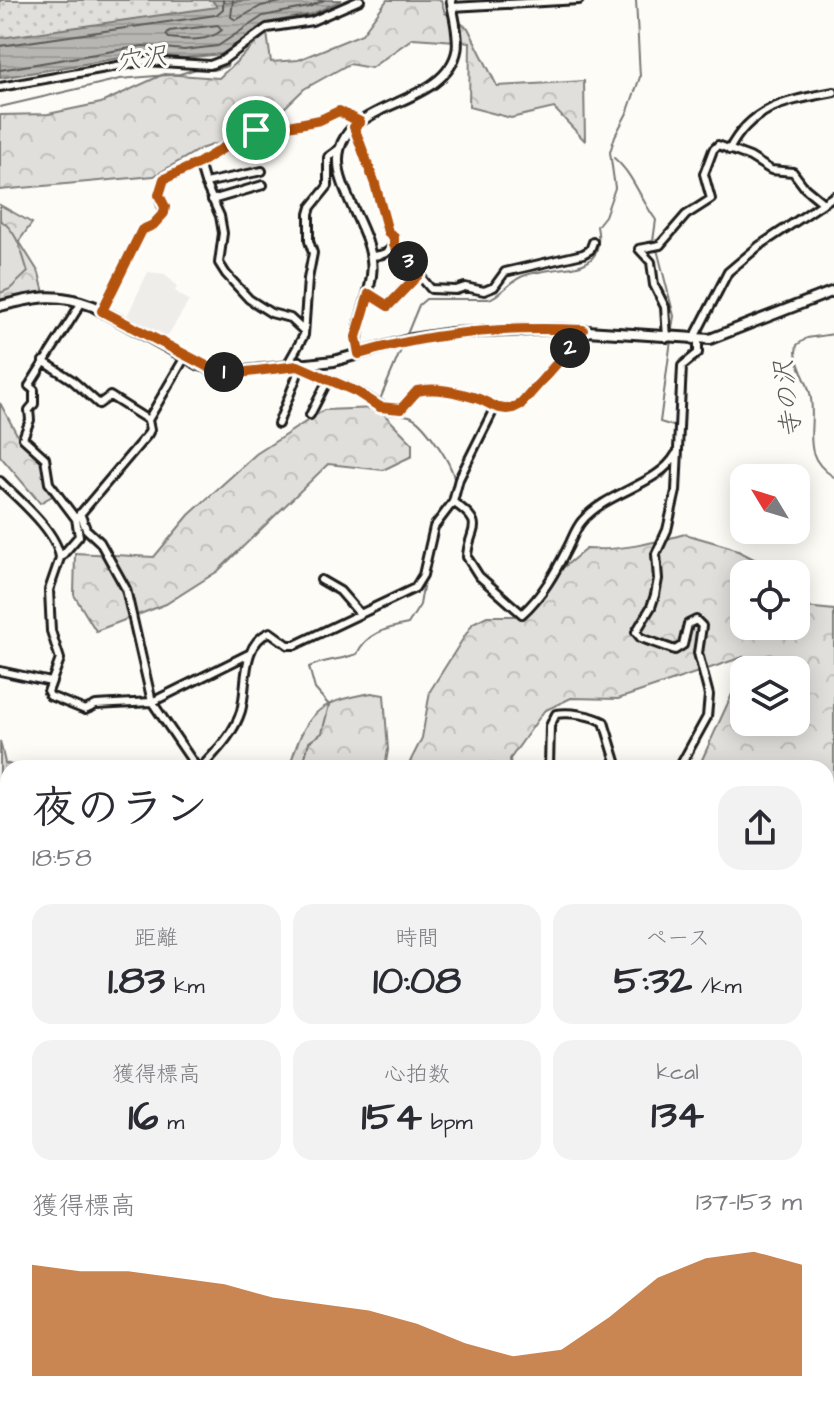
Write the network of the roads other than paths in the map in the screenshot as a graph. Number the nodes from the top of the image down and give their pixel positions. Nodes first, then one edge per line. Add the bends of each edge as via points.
1 (360, 0) edge
2 (540, 0) edge
3 (579, 0) edge
4 (451, 3) edge
5 (527, 3) junction
6 (0, 87) edge
7 (834, 92) edge
8 (357, 124) junction
9 (339, 149) junction
10 (729, 150) junction
11 (199, 163) junction
12 (262, 171) dead end
13 (205, 183) junction
14 (263, 185) dead end
15 (834, 196) edge
16 (212, 200) junction
17 (822, 202) junction
18 (593, 242) dead end
19 (394, 245) junction
20 (371, 256) junction
21 (419, 274) junction
22 (834, 291) edge
23 (369, 294) junction
24 (82, 302) junction
25 (0, 306) edge
26 (102, 311) junction
27 (583, 330) junction
28 (304, 331) junction
29 (667, 338) junction
30 (696, 340) junction
31 (359, 354) junction
32 (185, 357) junction
33 (43, 361) junction
34 (302, 365) junction
35 (328, 380) junction
36 (492, 404) junction
37 (310, 415) dead end
38 (148, 420) junction
39 (278, 424) dead end
40 (677, 453) junction
41 (0, 481) edge
42 (453, 502) junction
43 (78, 516) junction
44 (60, 558) junction
45 (321, 580) dead end
46 (360, 614) junction
47 (249, 654) junction
48 (0, 671) edge
49 (51, 682) junction
50 (152, 702) junction
51 (193, 760) edge
52 (207, 760) edge
53 (549, 760) edge
54 (616, 760) edge
55 (684, 760) edge

1 - 6 street via 312,21 267,28 210,65 145,61
2 - 5 street
3 - 5 street
4 - 5 street
4 - 8 street via 457,49 444,75
7 - 10 street via 769,108 748,122
8 - 9 street
8 - 11 street via 339,111 320,120 256,130
8 - 19 street
9 - 20 street via 337,167
9 - 28 street via 328,157 328,186 309,214 313,253
10 - 17 street via 771,170 793,172
10 - 29 street via 718,145 713,150 704,174 711,194 708,202 686,215 660,245 639,249 651,262 665,307
11 - 13 street
11 - 26 street via 164,179 159,195 164,213 142,230
12 - 13 street
13 - 16 street
14 - 16 street
15 - 17 street
16 - 28 street via 220,216 219,263 226,274 249,299 290,318
17 - 30 street via 728,272
18 - 21 street via 583,254 505,272 484,291 431,289
19 - 20 street via 385,255
19 - 21 street
20 - 23 street
21 - 23 street via 388,306
22 - 30 main road via 729,334
23 - 31 street via 356,337
24 - 25 main road via 53,296
24 - 26 main road
24 - 33 street
26 - 32 main road
27 - 29 main road
27 - 31 main road via 452,333
27 - 36 street via 521,404 507,410
28 - 34 street via 290,360
29 - 30 main road
30 - 40 street via 698,353 682,366
31 - 34 main road
32 - 34 main road via 228,373
32 - 38 street
33 - 38 street via 99,404 110,396
33 - 43 street via 29,386 34,404 23,438 45,458 49,483
34 - 35 street
34 - 39 street
35 - 36 street via 393,410 401,409 417,391 434,389
35 - 37 street
36 - 42 street
38 - 43 street via 148,434
40 - 42 street via 656,475 613,495 582,520 541,596 522,614 479,576 467,557 474,522
40 - 55 street via 676,491 656,554 655,595 636,632 675,650 683,645 688,624 696,620 702,626 698,653 708,707 702,730
41 - 44 street via 52,535
42 - 46 street via 434,527 415,588
43 - 44 street via 79,536
43 - 50 street via 100,542 126,589
44 - 49 street via 49,590 51,631 60,654
45 - 46 street via 340,591
46 - 47 street via 295,645 270,632 260,636
47 - 50 street
47 - 52 street via 240,712 225,741
48 - 49 street
49 - 50 street via 50,696 85,710
50 - 51 street
53 - 54 street via 552,721 564,713 604,722

